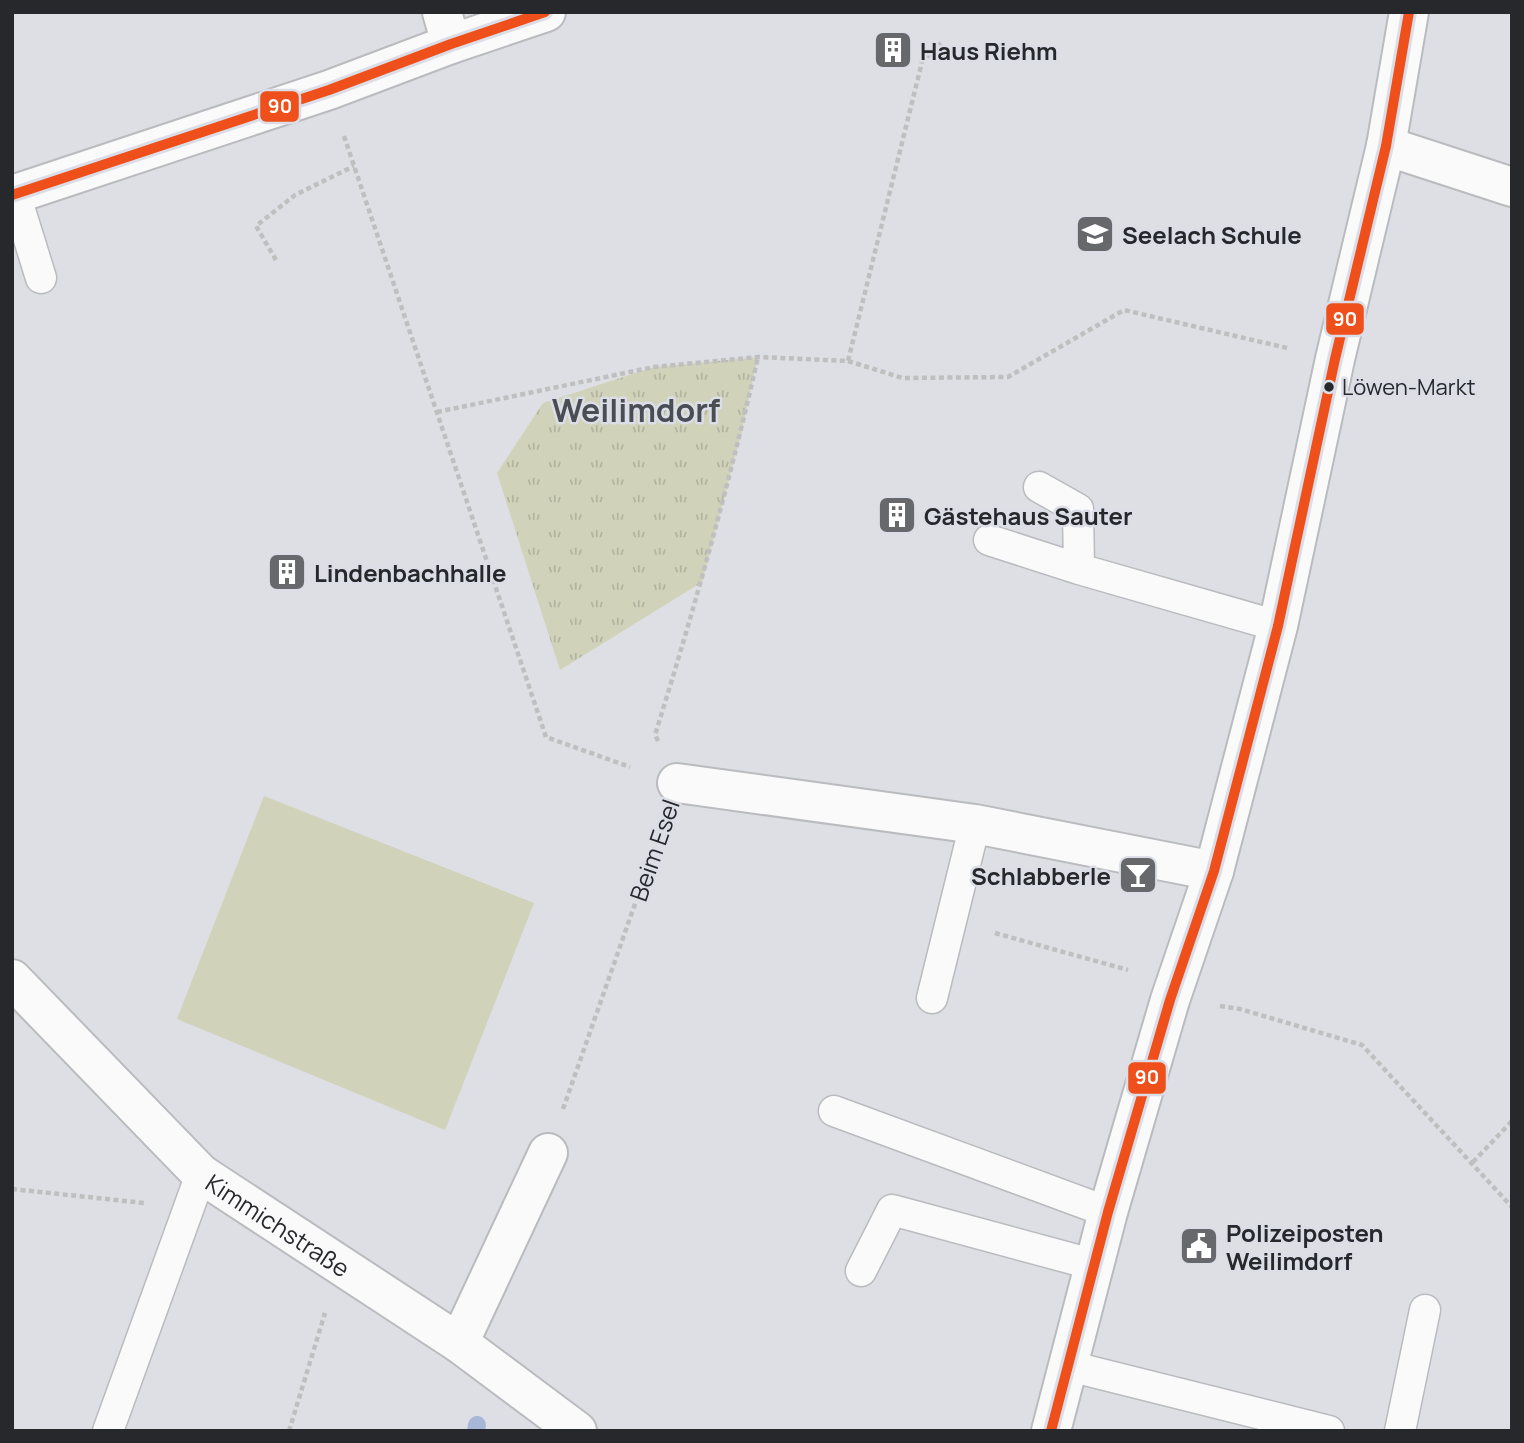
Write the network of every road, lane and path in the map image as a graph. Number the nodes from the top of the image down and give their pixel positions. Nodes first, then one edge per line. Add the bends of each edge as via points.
1 (546, 12) edge
2 (1409, 12) edge
3 (447, 28) edge
4 (941, 43) dead end
5 (329, 90) junction
6 (1386, 146) junction
7 (354, 166) junction
8 (1512, 187) edge
9 (14, 195) edge
10 (276, 260) dead end
11 (41, 278) dead end
12 (758, 357) junction
13 (1335, 359) junction
14 (848, 362) junction
15 (437, 412) junction
16 (1039, 487) dead end
17 (989, 540) dead end
18 (1079, 569) junction
19 (1278, 626) junction
20 (677, 783) junction
21 (975, 824) junction
22 (1214, 871) junction
23 (950, 920) junction
24 (12, 979) edge
25 (1173, 991) junction
26 (932, 998) dead end
27 (834, 1111) dead end
28 (1512, 1121) edge
29 (548, 1153) joint
30 (1473, 1162) junction
31 (201, 1174) junction
32 (12, 1189) edge
33 (1512, 1207) edge
34 (1108, 1212) junction
35 (340, 1265) junction
36 (1095, 1265) junction
37 (861, 1271) dead end
38 (1425, 1310) dead end
39 (459, 1343) junction
40 (1069, 1366) junction
41 (108, 1431) edge
42 (289, 1431) edge
43 (577, 1431) edge
44 (1051, 1431) edge
45 (1329, 1431) edge
46 (1400, 1431) edge

1 - 3 main road
2 - 6 main road
3 - 5 main road
4 - 14 path via 922,62
5 - 7 path
5 - 9 main road
6 - 8 main road
6 - 13 main road
7 - 10 path via 295,195 256,226
7 - 15 path
9 - 11 lane
12 - 14 path
12 - 15 path via 654,368
12 - 20 path via 702,582 655,735
13 - 14 path via 1124,310 1009,377 903,378
13 - 19 main road
15 - 20 path via 546,737
16 - 18 lane via 1077,509
17 - 18 lane
18 - 19 lane
19 - 22 main road
20 - 21 main road, Beim Esel
20 - 29 path, Beim Esel
21 - 22 main road, Beim Esel
21 - 23 lane
22 - 25 main road
23 - 25 path
23 - 26 lane
24 - 31 main road, Kimmichstraße
25 - 30 path via 1362,1045
25 - 34 main road
27 - 34 lane
28 - 30 path
29 - 39 main road
30 - 33 path
31 - 32 path via 155,1205
31 - 35 main road, Kimmichstraße
31 - 41 lane
34 - 36 main road
35 - 39 main road, Kimmichstraße
35 - 42 path
36 - 37 lane via 892,1210
36 - 40 main road
38 - 46 lane
39 - 43 main road, Kimmichstraße
40 - 44 main road
40 - 45 lane

